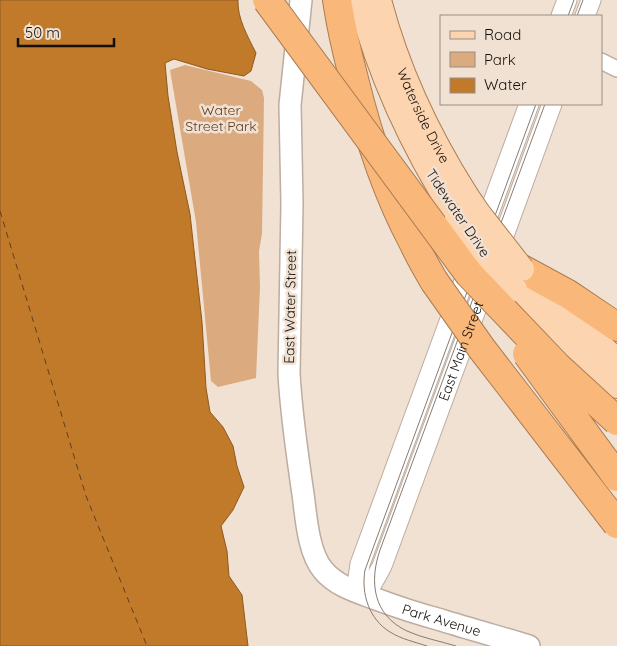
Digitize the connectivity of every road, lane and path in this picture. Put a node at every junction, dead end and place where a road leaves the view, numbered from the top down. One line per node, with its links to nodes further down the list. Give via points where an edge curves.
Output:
1 (267, 0): 14 (highway, bridge)
2 (301, 0): 22 (main road, East Water Street, via 290,105 289,372 292,422 314,553 321,568 331,578)
3 (337, 0): 21 (highway, bridge, via 373,147 414,244 465,327)
4 (360, 0): 15 (main road, Tidewater Drive, bridge, via 374,52 421,155 457,217 484,252)
5 (379, 0): 15 (main road, Waterside Drive, bridge, via 412,94 442,156)
6 (567, 0): 8 (street)
7 (591, 0): 9 (street)
8 (561, 15)
9 (585, 15)
10 (602, 62): 11 (street)
11 (617, 69)
12 (529, 105): 22 (street, East Main Street, via 360,564)
13 (552, 105): 22 (street, East Main Street, via 382,566)
14 (469, 274): 19 (highway, bridge, via 557,366); 20 (highway, bridge)
15 (519, 279): 16 (highway, via 568,294); 17 (main road, Tidewater Drive, via 572,319); 18 (main road, Tidewater Drive, via 533,308)
16 (617, 327)
17 (617, 361)
18 (617, 386)
19 (617, 421)
20 (617, 477)
21 (617, 524)
22 (361, 594): 23 (main road, Park Avenue)
23 (529, 646)

